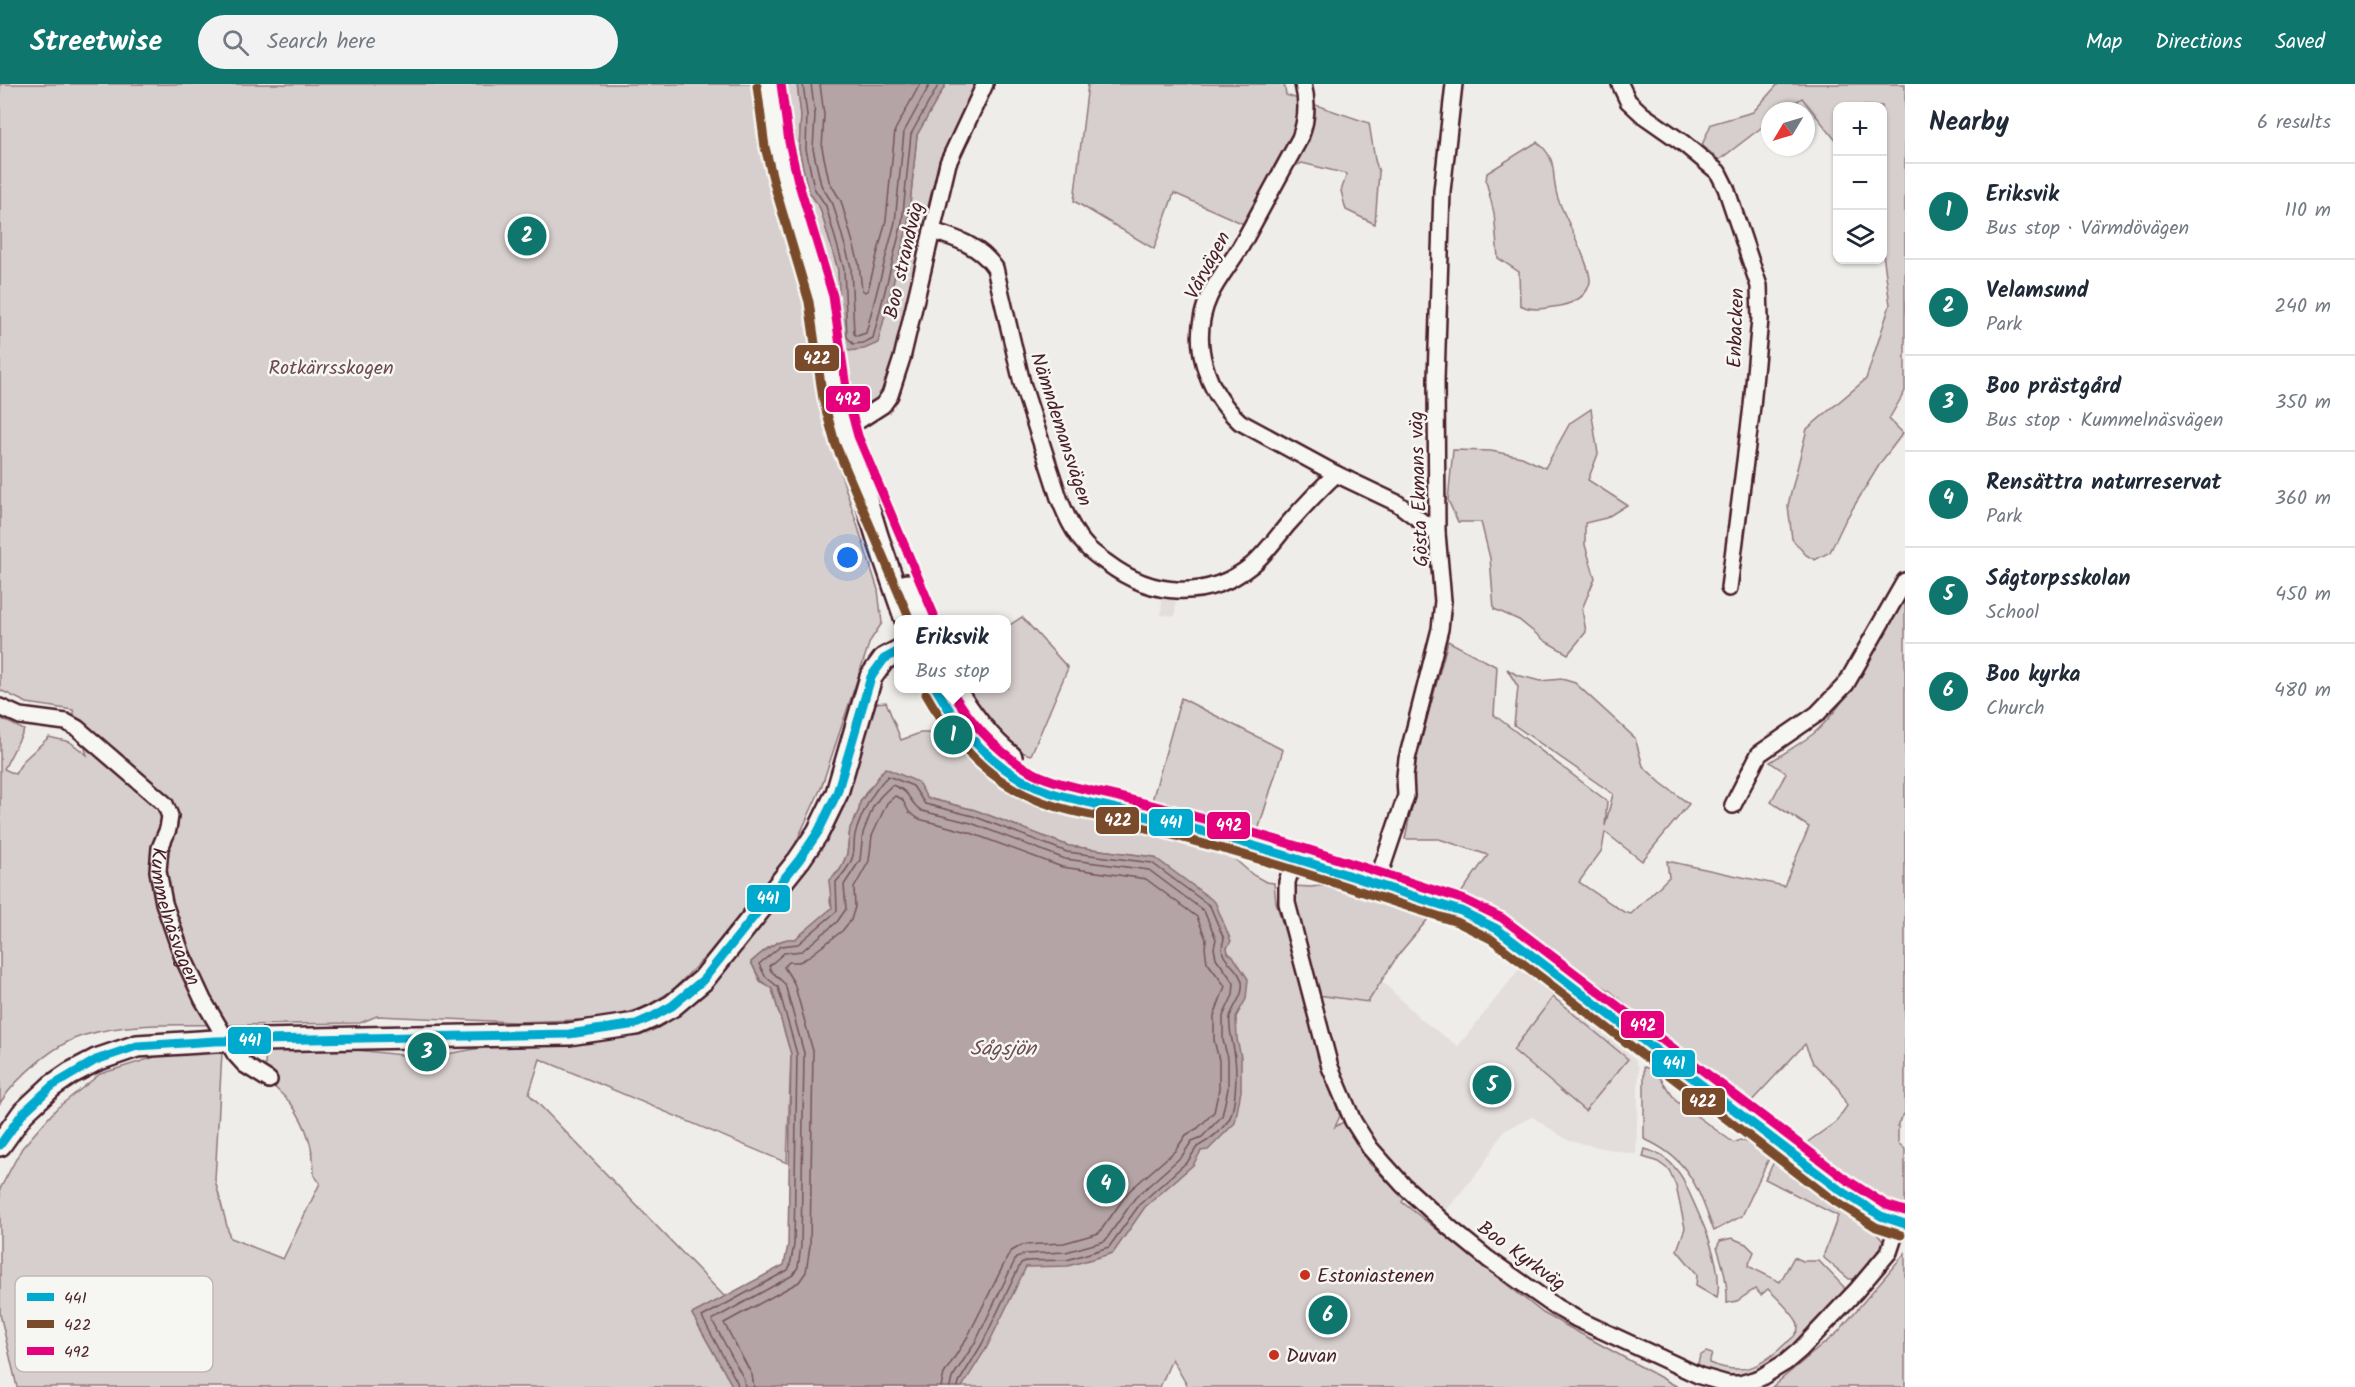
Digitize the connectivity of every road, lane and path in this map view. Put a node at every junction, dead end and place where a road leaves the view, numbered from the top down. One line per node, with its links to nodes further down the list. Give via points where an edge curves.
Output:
1 (769, 84): 7 (main road, via 777,144 814,269 835,397)
2 (985, 84): 6 (street, Boo strandväg, via 948,163)
3 (1303, 84): 8 (street, Vårvägen, via 1307,110 1300,138 1209,297 1201,344 1209,377 1228,410 1240,422)
4 (1454, 84): 9 (street, Gösta Ekmans väg, via 1442,191 1436,379)
5 (1620, 84): 11 (street, Enbacken, via 1628,101 1643,115 1718,172 1759,286 1752,406)
6 (932, 231): 7 (street, Boo strandväg, via 890,395); 8 (street, Nämndemansvägen, via 975,248 995,268 1022,383 1059,498 1084,544 1126,575 1175,591 1212,586 1230,579 1252,564)
7 (846, 435): 12 (main road); 13 (main road)
8 (1336, 474): 9 (street, Vårvägen, via 1397,503)
9 (1437, 533): 21 (street, Gösta Ekmans väg, via 1443,601 1440,629 1407,759 1406,796)
10 (1905, 581): 19 (street, via 1846,684 1817,714 1759,754)
11 (1729, 588)
12 (904, 615)
13 (921, 615)
14 (894, 654): 22 (main road, via 884,659 871,677 837,793 818,832 703,980 672,1006 636,1024 569,1034)
15 (939, 693): 18 (main road, via 964,732 990,757 1033,785 1076,802)
16 (956, 693): 18 (main road, via 998,747 1049,783)
17 (0, 706): 22 (street, Kummelnäsvägen, via 20,716 66,722 77,728 165,804 170,816 158,860 164,903 192,978)
18 (1093, 803): 20 (main road)
19 (1733, 805)
20 (1294, 859): 21 (main road); 25 (street, Boo Kyrkväg, via 1287,882 1287,903 1330,1067 1353,1121 1374,1153 1403,1185 1488,1259 1556,1307 1700,1376 1740,1384 1774,1370 1811,1339 1889,1252)
21 (1376, 885): 25 (main road, via 1461,911 1497,929 1837,1188 1871,1210)
22 (228, 1040): 23 (street, Kummelnäsvägen, via 245,1065); 24 (main road, via 154,1044 96,1059 38,1098)
23 (269, 1080)
24 (0, 1145)
25 (1902, 1223)

